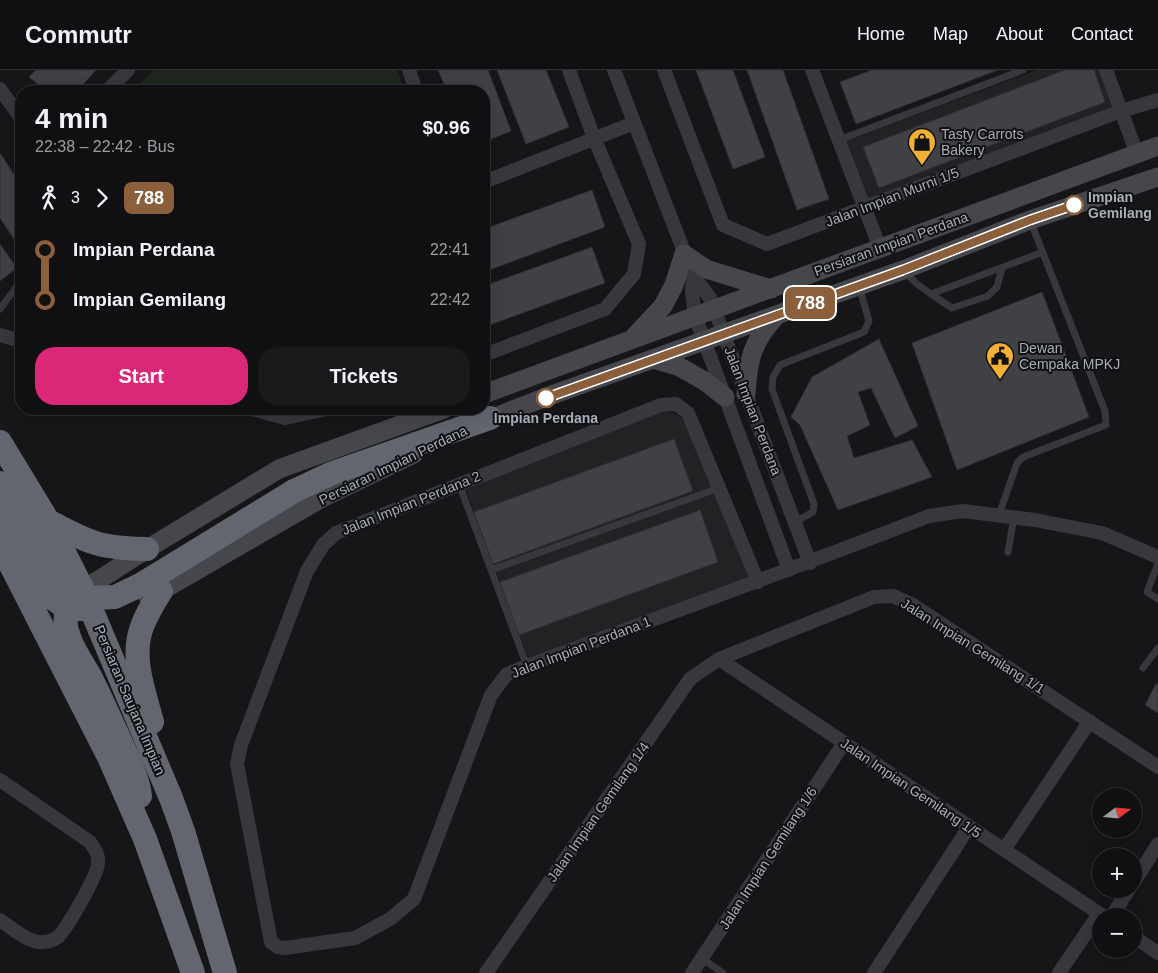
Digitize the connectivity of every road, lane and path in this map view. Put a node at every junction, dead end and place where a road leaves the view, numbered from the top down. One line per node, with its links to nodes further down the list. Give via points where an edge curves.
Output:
1 (128, 70): 9 (street)
2 (409, 70): 10 (street)
3 (569, 70): 16 (street)
4 (614, 70): 15 (street)
5 (664, 70): 22 (street, Jalan Impian Murni 1/5, via 723,225 767,244)
6 (812, 70): 17 (street)
7 (1023, 70): 17 (lane)
8 (1106, 70): 14 (street)
9 (113, 85)
10 (414, 85)
11 (0, 89): 13 (street)
12 (1158, 100): 14 (street, Jalan Impian Murni 1/5)
13 (15, 110)
14 (1121, 111): 19 (street); 22 (street, Jalan Impian Murni 1/5)
15 (634, 124): 16 (street); 26 (street)
16 (594, 138): 21 (street); 43 (street, via 638,244 634,274 604,309)
17 (839, 140): 22 (street)
18 (1158, 146): 19 (street, Persiaran Impian Perdana)
19 (1137, 154): 24 (street, Persiaran Impian Perdana)
20 (1158, 177): 23 (street, Persiaran Impian Perdana)
21 (490, 180)
22 (864, 207): 24 (street)
23 (1030, 220): 25 (lane); 28 (street, Persiaran Impian Perdana)
24 (880, 248): 32 (street, Persiaran Impian Perdana)
25 (1043, 252): 27 (lane); 54 (lane, via 1105,410 1106,425 1017,462)
26 (684, 254): 29 (street); 32 (street, via 706,268); 41 (street, via 674,286 663,306)
27 (1002, 268): 33 (lane); 33 (lane, via 997,287 988,296 952,308)
28 (903, 270): 30 (street, Persiaran Impian Perdana); 33 (lane)
29 (692, 275): 35 (street, Jalan Impian Perdana, via 710,298); 37 (street, Jalan Impian Perdana)
30 (858, 286): 36 (street, Persiaran Impian Perdana); 58 (lane, via 868,321 864,332 780,365 773,377 772,389 814,504 813,512)
31 (15, 289): 34 (lane)
32 (770, 289): 35 (street, Persiaran Impian Perdana)
33 (931, 294)
34 (0, 309)
35 (714, 309): 37 (street, Persiaran Impian Perdana); 38 (street, Jalan Impian Perdana)
36 (777, 315): 38 (street, Persiaran Impian Perdana); 46 (street, via 762,331 754,348 748,365)
37 (695, 316): 41 (street, Persiaran Impian Perdana); 42 (street, Jalan Impian Perdana)
38 (723, 334): 42 (street, Persiaran Impian Perdana); 46 (street, Jalan Impian Perdana)
39 (0, 335): 40 (street)
40 (15, 339)
41 (632, 340): 45 (street, Persiaran Impian Perdana)
42 (704, 341): 44 (street, Persiaran Impian Perdana); 47 (street, Jalan Impian Perdana)
43 (490, 351)
44 (654, 359): 47 (street, via 680,367); 49 (street, Persiaran Impian Perdana)
45 (490, 392)
46 (746, 394): 58 (street, Jalan Impian Perdana)
47 (725, 398): 66 (street, Jalan Impian Perdana)
48 (428, 415): 60 (street, Persiaran Impian Perdana, via 279,469)
49 (490, 418): 51 (highway, bridge, via 330,474 294,491 116,597 92,598 70,590 53,574); 68 (street, Persiaran Impian Perdana, via 322,498)
50 (0, 442): 57 (highway, Persiaran Saujana Impian)
51 (0, 483)
52 (459, 484): 53 (street, Jalan Impian Perdana 2, via 661,405 676,404 688,413); 65 (lane); 90 (street, Jalan Impian Perdana 2, via 336,533 322,545 307,571 241,745 237,764 272,942 286,948)
53 (719, 488): 65 (lane); 67 (street, Jalan Impian Perdana 2)
54 (999, 516): 55 (street, Jalan Impian Perdana 1); 63 (street, Jalan Impian Perdana 1, via 963,511 929,516)
55 (1014, 517): 61 (lane); 62 (street, Jalan Impian Perdana 1, via 1102,533)
56 (0, 518): 70 (highway, via 51,597)
57 (48, 522): 60 (highway, via 101,545); 70 (highway, Persiaran Saujana Impian)
58 (795, 522): 63 (street, Jalan Impian Perdana)
59 (0, 544): 81 (highway, via 109,757)
60 (147, 549): 70 (street, Persiaran Impian Perdana)
61 (1008, 552)
62 (1158, 557)
63 (810, 563): 66 (street, Jalan Impian Perdana 1)
64 (1158, 563): 69 (lane, via 1147,592)
65 (491, 570): 73 (lane)
66 (789, 570): 67 (street, Jalan Impian Perdana 1)
67 (758, 582): 73 (street, Jalan Impian Perdana 1)
68 (161, 591): 70 (street, Persiaran Impian Perdana, via 120,602); 79 (highway, via 140,634 138,655)
69 (1158, 599)
70 (80, 601): 79 (highway, Persiaran Saujana Impian); 81 (highway, via 66,626 132,769 140,792)
71 (1158, 648): 74 (lane)
72 (718, 659): 75 (street, Jalan Impian Gemilang 1/1, via 874,597 893,596 913,605); 76 (street, Jalan Impian Gemilang 1/5); 96 (street, Jalan Impian Gemilang 1/4, via 690,679)
73 (527, 666): 90 (street, Jalan Impian Perdana 1, via 507,674 491,695 414,899 390,920)
74 (1143, 668)
75 (1090, 721): 77 (street, Jalan Impian Gemilang 1/1); 83 (street)
76 (844, 743): 80 (street, Jalan Impian Gemilang 1/5); 93 (street, Jalan Impian Gemilang 1/6)
77 (1158, 767)
78 (0, 780): 88 (street, via 90,842 98,854 98,869 58,937 36,942)
79 (171, 798): 95 (highway, Persiaran Saujana Impian)
80 (970, 827): 83 (street, Jalan Impian Gemilang 1/5); 99 (street)
81 (146, 839): 94 (highway)
82 (1158, 844): 84 (street)
83 (1004, 850): 86 (street, Jalan Impian Gemilang 1/5)
84 (1142, 869)
85 (1120, 898): 87 (street)
86 (1093, 908)
87 (1111, 908)
88 (0, 920)
89 (1092, 930): 100 (street)
90 (355, 938)
91 (1142, 942): 92 (street)
92 (1158, 953)
93 (701, 958): 97 (street, Jalan Impian Gemilang 1/6); 98 (lane)
94 (193, 973)
95 (225, 973)
96 (486, 973)
97 (692, 973)
98 (723, 973)
99 (874, 973)
100 (1059, 973)

